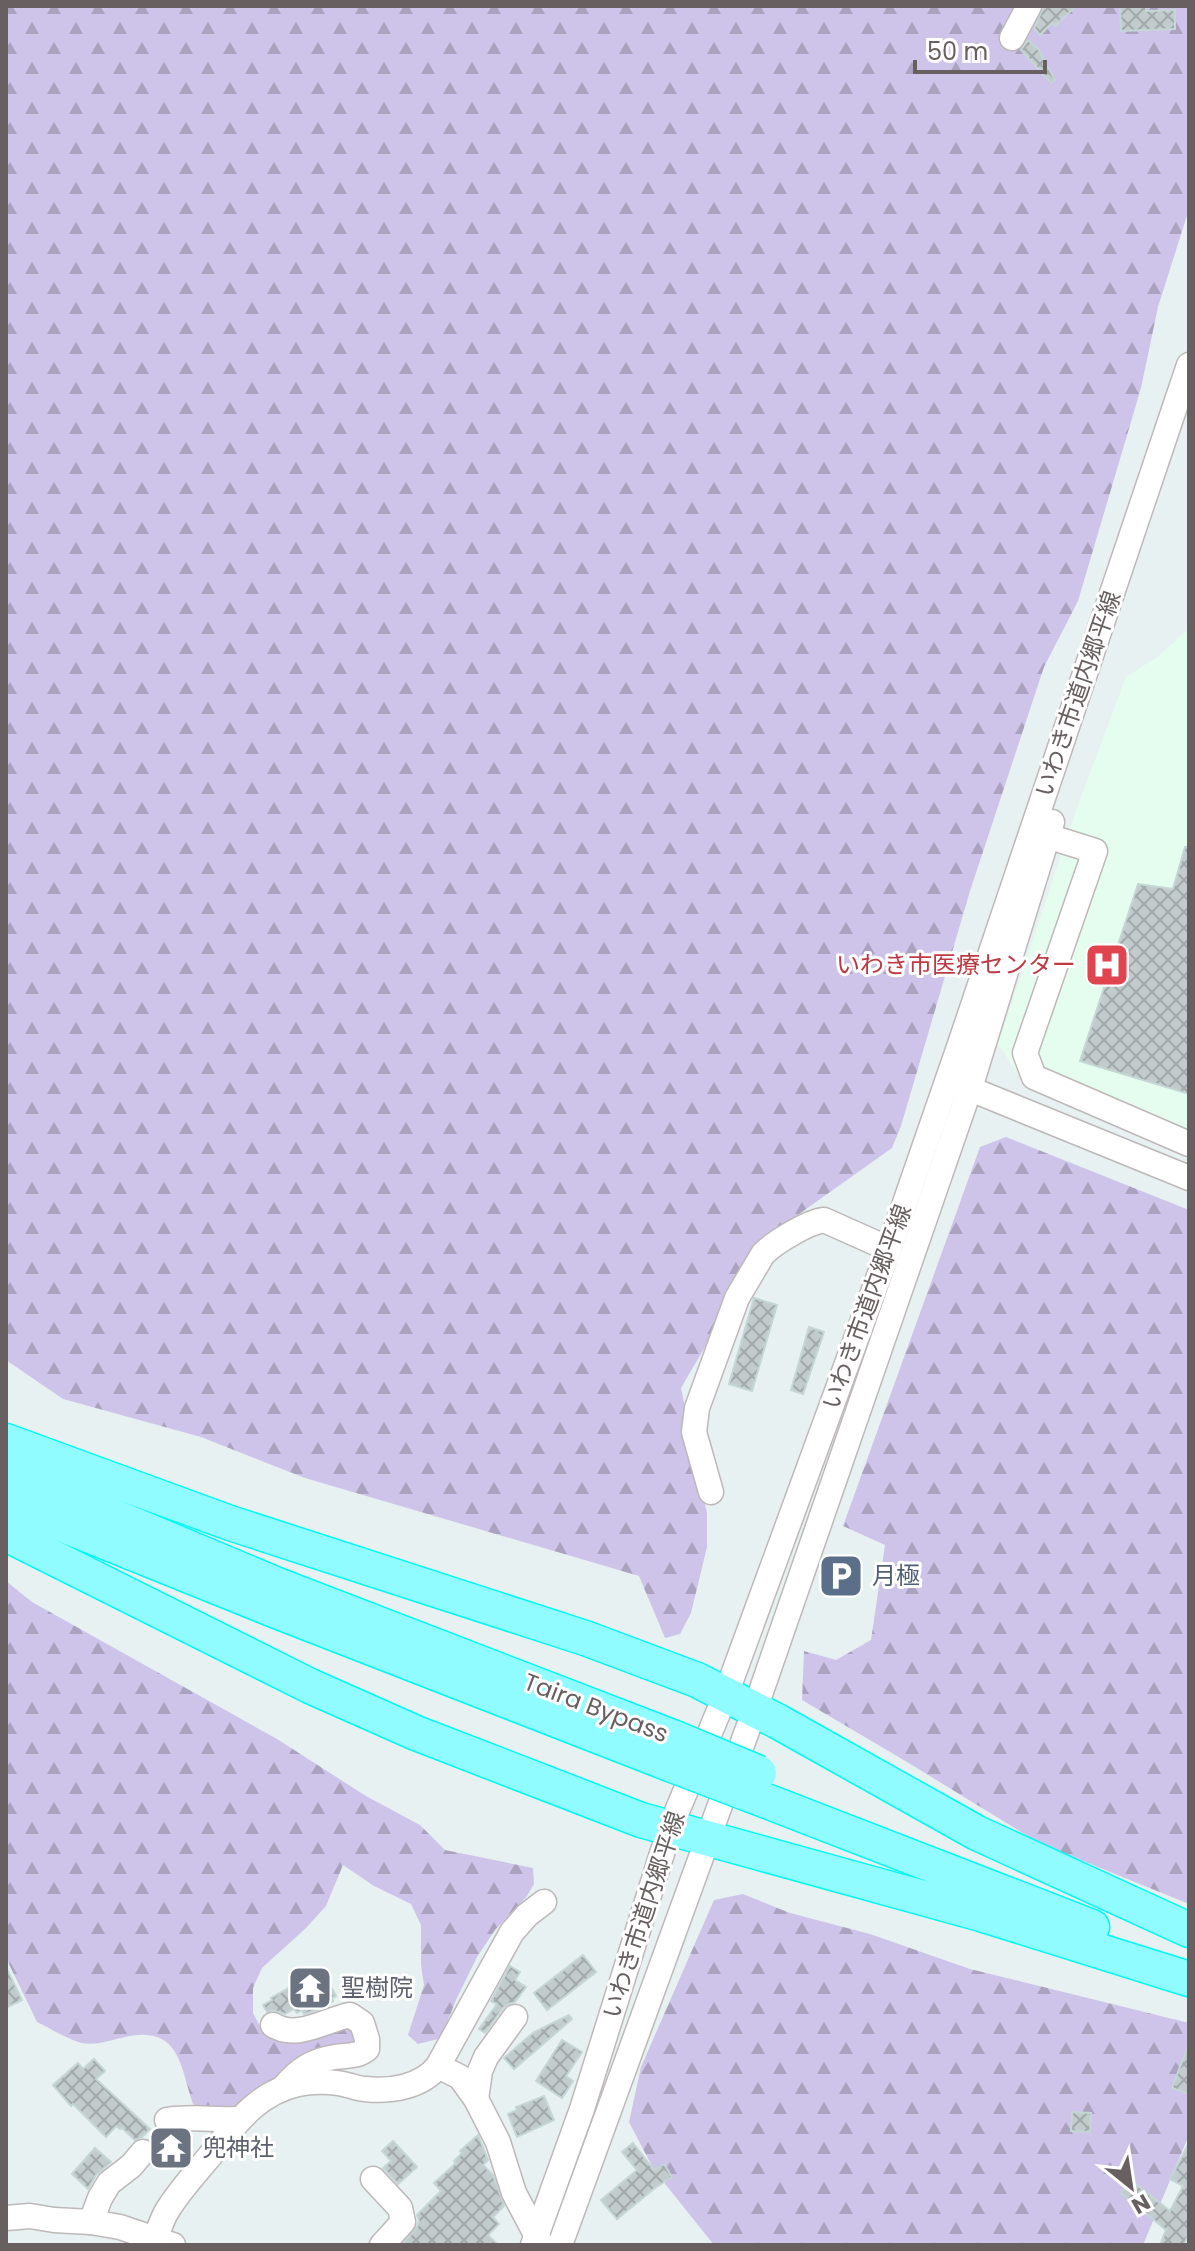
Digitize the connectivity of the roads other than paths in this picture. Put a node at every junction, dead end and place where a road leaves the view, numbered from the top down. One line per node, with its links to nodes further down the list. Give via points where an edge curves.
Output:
1 (1029, 6): 2 (street)
2 (1012, 38)
3 (1189, 365): 6 (street, いわき市道内郷平線)
4 (1189, 416): 5 (street, いわき市道内郷平線)
5 (1047, 836): 7 (street, いわき市道内郷平線); 8 (street, via 1095,851 1025,1053 1034,1077)
6 (947, 1079): 7 (street); 10 (street, いわき市道内郷平線)
7 (970, 1088): 9 (street); 16 (street, いわき市道内郷平線)
8 (1189, 1144)
9 (1189, 1178)
10 (889, 1249): 13 (street, via 824,1220 763,1254 737,1298 697,1408 694,1432); 16 (street, いわき市道内郷平線)
11 (6, 1441): 16 (highway, via 230,1523 585,1638)
12 (6, 1471): 17 (highway, Taira Bypass)
13 (711, 1492)
14 (6, 1502): 17 (highway, Taira Bypass, via 274,1610)
15 (6, 1534): 19 (highway, via 310,1686 416,1733)
16 (740, 1702): 19 (street, いわき市道内郷平線); 20 (street, いわき市道内郷平線); 22 (highway, via 977,1833)
17 (671, 1751): 18 (highway, Taira Bypass, bridge)
18 (755, 1784): 23 (highway, Taira Bypass); 24 (highway, Taira Bypass)
19 (670, 1828): 20 (highway); 37 (street, いわき市道内郷平線)
20 (708, 1839): 25 (highway, via 981,1914); 40 (street, いわき市道内郷平線)
21 (544, 1902): 28 (street, via 512,1932)
22 (1189, 1930)
23 (1189, 1938)
24 (1189, 1965)
25 (1189, 1979)
26 (515, 2017): 30 (street, via 486,2057)
27 (273, 2025): 29 (street, via 300,2030 350,2015 362,2023 367,2039 361,2054 317,2060)
28 (438, 2066): 29 (street, via 430,2076 393,2089 308,2082); 30 (street, via 460,2077)
29 (284, 2088): 31 (street)
30 (476, 2099): 37 (street)
31 (239, 2119): 32 (street); 38 (street, via 167,2211)
32 (167, 2120)
33 (143, 2152): 36 (street, via 109,2183)
34 (373, 2179): 39 (street, via 400,2208 403,2222)
35 (6, 2218): 36 (street)
36 (91, 2222): 38 (street)
37 (537, 2241)
38 (165, 2243)
39 (382, 2245)
40 (560, 2245)

